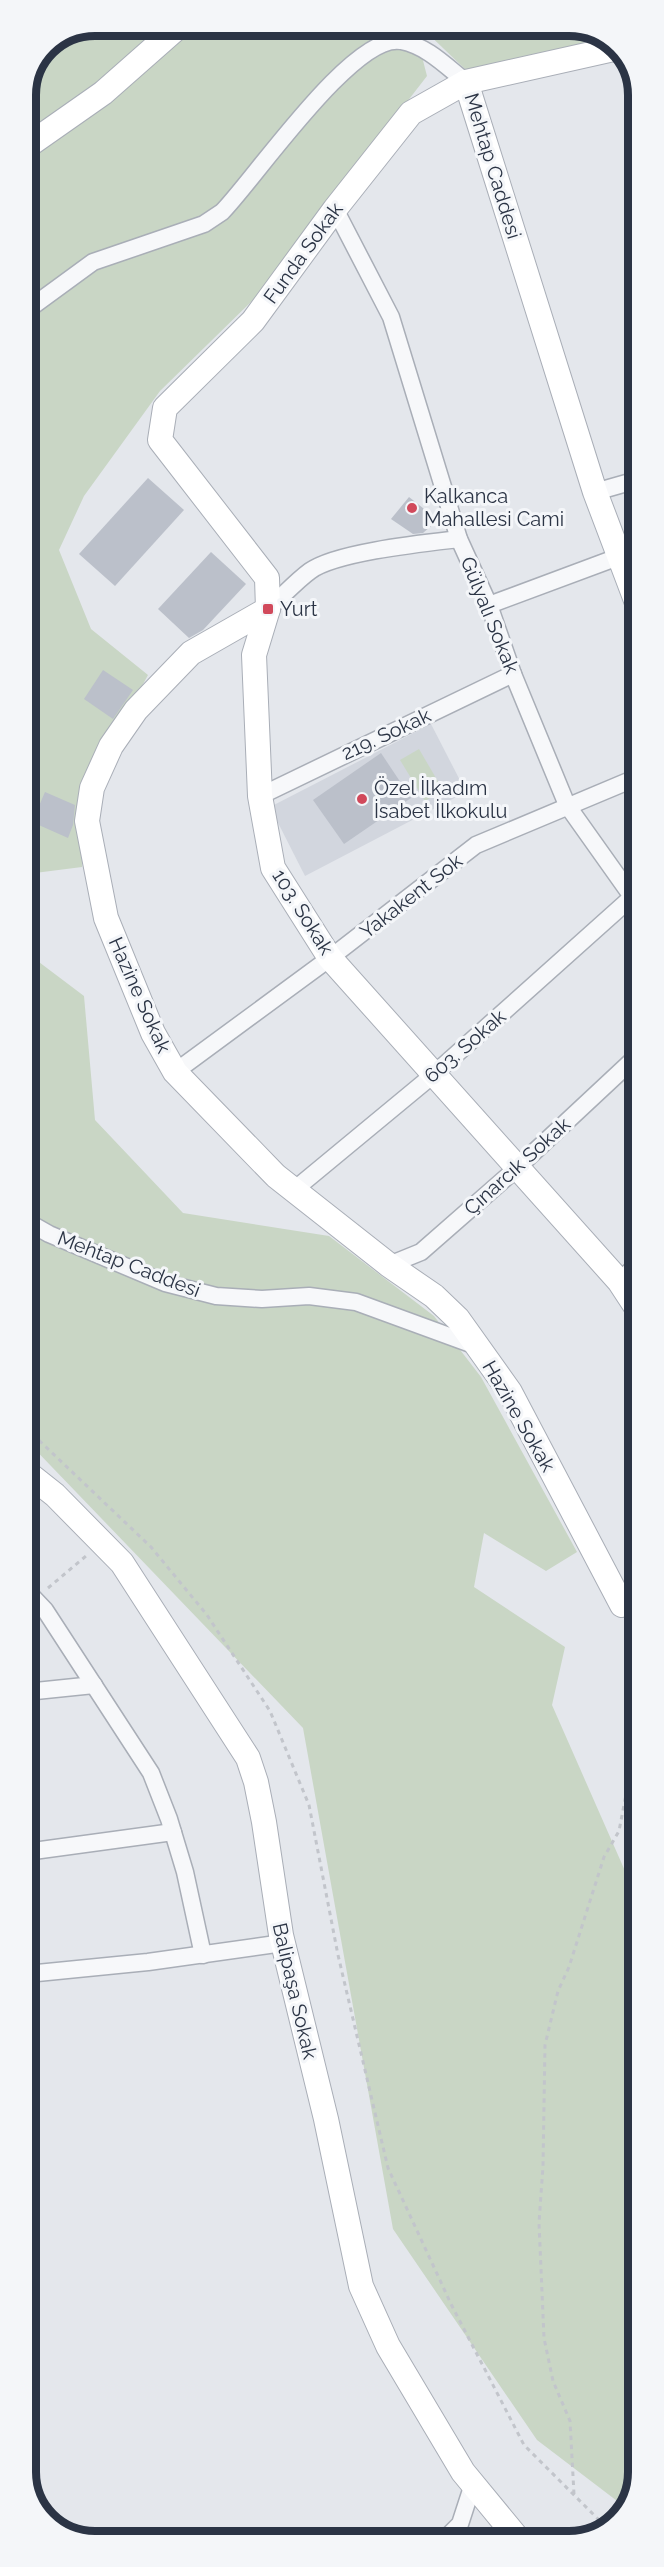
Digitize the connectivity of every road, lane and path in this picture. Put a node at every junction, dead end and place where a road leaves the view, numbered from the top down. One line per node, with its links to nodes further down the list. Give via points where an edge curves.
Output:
1 (168, 36): 4 (street, via 103,93)
2 (607, 50): 3 (street, Funda Sokak)
3 (466, 82): 5 (street, Funda Sokak, via 411,113); 6 (street, Mehtap Caddesi, via 422,47 398,40 373,50 338,76 304,111 222,212 204,224 93,262); 9 (street, Mehtap Caddesi)
4 (36, 140)
5 (335, 209): 7 (street, Funda Sokak, via 253,321 165,408); 10 (street, Gülyalı Sokak, via 391,317)
6 (36, 304)
7 (160, 440): 14 (street, 103. Sokak, via 267,578)
8 (628, 483): 9 (street)
9 (595, 492): 11 (street, Mehtap Caddesi)
10 (459, 539): 13 (street, Gülyalı Sokak); 14 (street, Hazine Sokak, via 403,545 311,570)
11 (618, 557): 12 (street, Mehtap Caddesi); 13 (street)
12 (628, 580)
13 (489, 605): 15 (street, Gülyalı Sokak)
14 (268, 609): 17 (street, 103. Sokak, via 254,655); 23 (street, Hazine Sokak, via 191,653 136,710 111,746 92,788 87,821 106,918 153,1033)
15 (513, 674): 17 (street, 219. Sokak); 18 (street, Gülyalı Sokak)
16 (628, 781): 18 (street, Yakakent Sok)
17 (260, 796): 21 (street, 103. Sokak, via 273,868)
18 (567, 805): 19 (street, Gülyalı Sokak); 21 (street, Yakakent Sok, via 476,845)
19 (628, 891)
20 (628, 907): 24 (street, 603. Sokak)
21 (330, 958): 23 (street, Yakakent Sok); 24 (street, 103. Sokak)
22 (628, 1064): 25 (street, Çınarcık Sokak)
23 (176, 1072): 26 (street, Hazine Sokak)
24 (433, 1075): 25 (street, 103. Sokak); 26 (street, 603. Sokak)
25 (518, 1167): 28 (street, Çınarcık Sokak, via 420,1252); 30 (street, 103. Sokak)
26 (294, 1190): 28 (street, Hazine Sokak)
27 (36, 1227): 32 (street, Mehtap Caddesi, via 175,1285 216,1296 309,1296 356,1302)
28 (389, 1265): 32 (street, Hazine Sokak, via 434,1296)
29 (628, 1273): 30 (street)
30 (619, 1281): 31 (street, 103. Sokak)
31 (628, 1295)
32 (479, 1347): 37 (street, Hazine Sokak, via 510,1392)
33 (36, 1438): 50 (path, via 151,1547 207,1615 270,1711 309,1805 338,1955 388,2168 451,2304 524,2445)
34 (36, 1480): 35 (street, Balipaşa Sokak)
35 (102, 1542): 36 (path); 46 (street, Balipaşa Sokak, via 122,1563 248,1758 264,1822)
36 (36, 1590)
37 (628, 1597)
38 (36, 1601): 41 (street)
39 (628, 1613): 40 (path)
40 (628, 1644)
41 (94, 1685): 42 (street); 44 (street, via 151,1773)
42 (36, 1691)
43 (628, 1784): 50 (path, via 619,1832 604,1857 558,1991 545,2045 539,2223 544,2338 553,2381 570,2421)
44 (173, 1832): 45 (street); 47 (street)
45 (36, 1851)
46 (283, 1943): 47 (street); 49 (street, Balipaşa Sokak, via 362,2286 388,2346)
47 (202, 1955): 48 (street)
48 (36, 1973)
49 (473, 2484): 52 (street, via 460,2524); 53 (street, Balipaşa Sokak)
50 (574, 2495): 51 (path)
51 (601, 2522)
52 (453, 2531)
53 (512, 2531)

